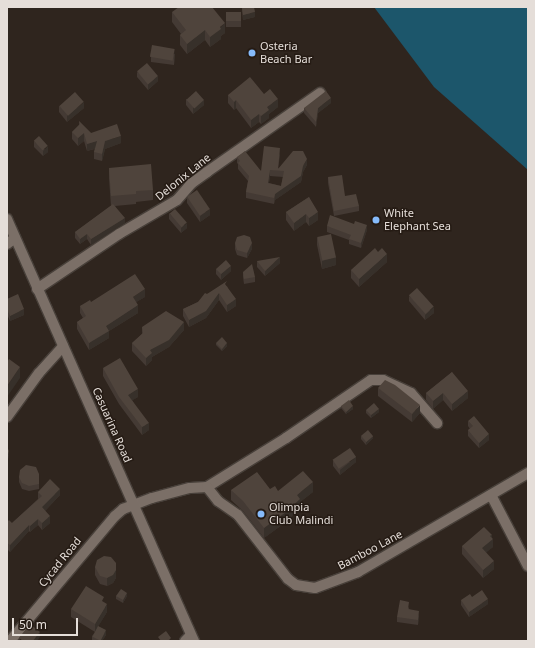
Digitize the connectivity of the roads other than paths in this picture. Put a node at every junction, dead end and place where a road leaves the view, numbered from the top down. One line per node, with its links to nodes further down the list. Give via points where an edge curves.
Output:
1 (320, 94): 4 (street, Delonix Lane, via 192,183 177,200 119,234)
2 (7, 219): 3 (street, Casuarina Road)
3 (11, 241): 4 (street, Casuarina Road)
4 (37, 289): 5 (street, Casuarina Road)
5 (63, 346): 6 (street, via 39,373); 11 (street, Casuarina Road)
6 (7, 418)
7 (437, 423): 9 (street, via 411,393 383,380 371,380 286,438)
8 (528, 473): 10 (street, Bamboo Lane)
9 (207, 487): 10 (street, Bamboo Lane, via 218,501 238,515 288,579 296,585 315,588 358,572); 11 (street, via 176,491)
10 (491, 495): 12 (street)
11 (134, 505): 13 (street, Casuarina Road); 14 (street, Cycad Road, via 123,509 102,529)
12 (528, 566)
13 (190, 639)
14 (10, 641)

